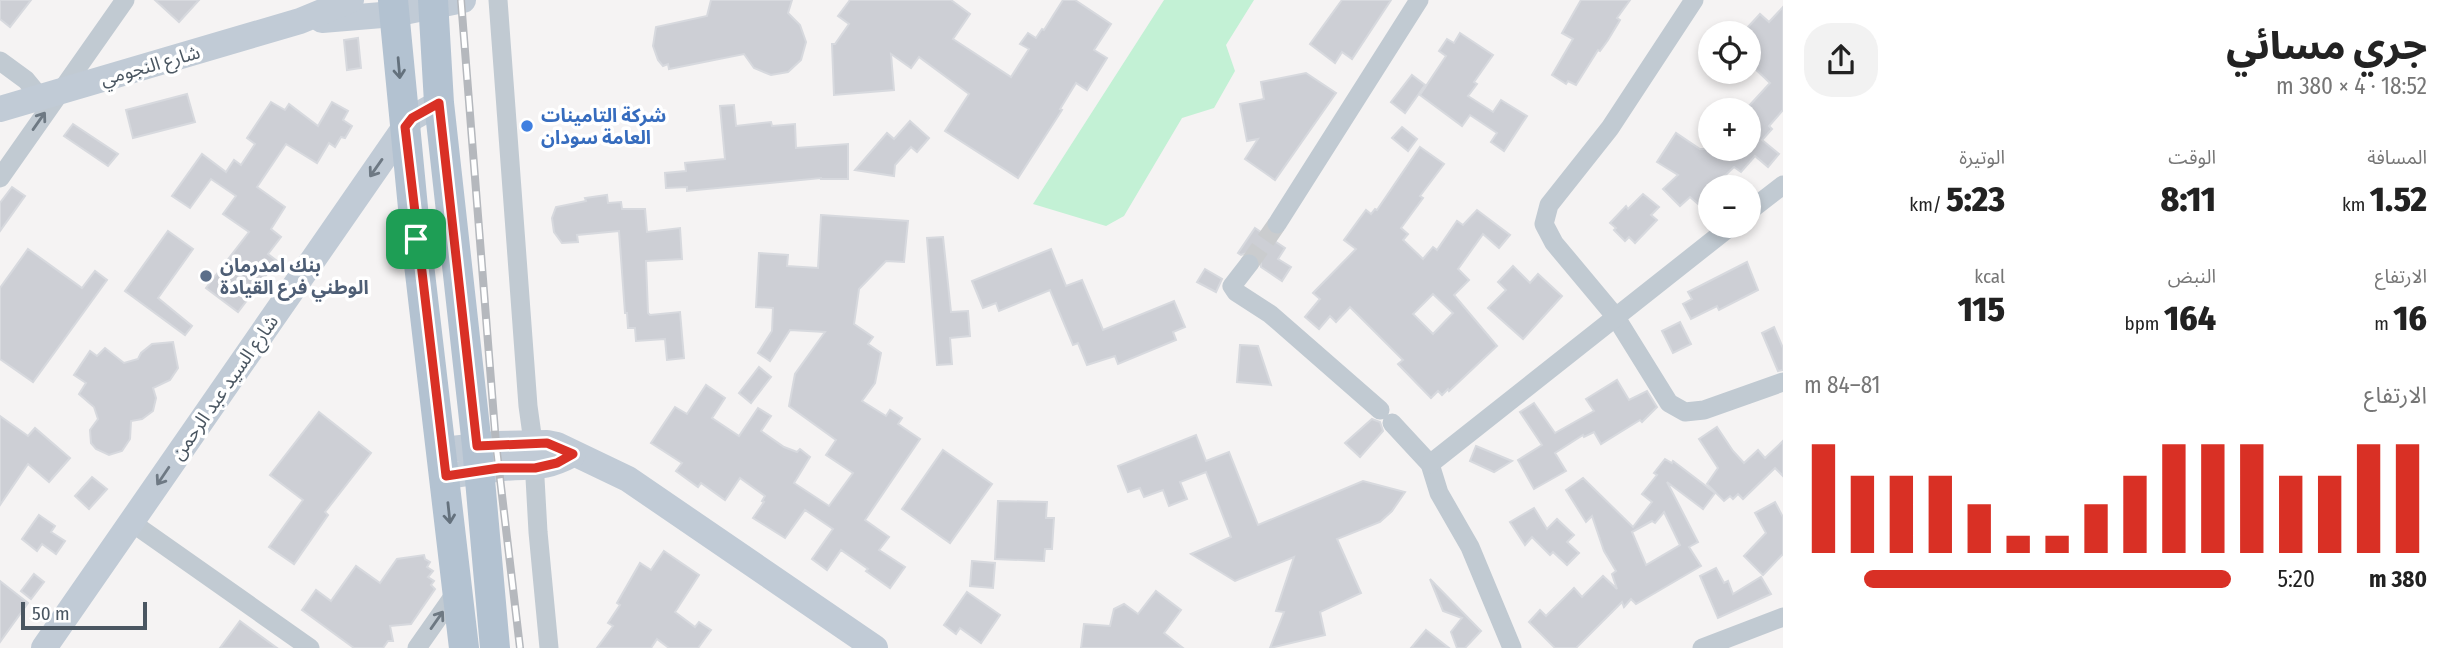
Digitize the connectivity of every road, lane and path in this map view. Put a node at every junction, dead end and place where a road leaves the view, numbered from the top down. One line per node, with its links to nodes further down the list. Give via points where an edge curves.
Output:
1 (125, 0): 11 (street)
2 (351, 0): 9 (street, شارع النجومي)
3 (463, 0): 7 (street, شارع النجومي)
4 (498, 0): 23 (street)
5 (1419, 0): 18 (street)
6 (1694, 0): 21 (street, via 1610,128 1549,205 1544,224 1554,243)
7 (433, 3): 8 (street, شارع النجومي); 12 (main road)
8 (394, 7): 9 (street, شارع النجومي); 14 (main road, one-way to 14)
9 (300, 21): 11 (street, شارع النجومي)
10 (0, 61): 11 (street)
11 (50, 94): 13 (street, شارع النجومي); 15 (street, one-way to 11)
12 (439, 103): 14 (street, شارع السيد عبد الرحمن); 24 (main road)
13 (0, 109)
14 (405, 127): 25 (main road); 27 (street, شارع السيد عبد الرحمن, one-way to 27)
15 (0, 177)
16 (1783, 185): 17 (street)
17 (1761, 202)
18 (1277, 224)
19 (1716, 238): 21 (street)
20 (1249, 264): 26 (street, via 1232,286 1236,292 1270,314 1386,417)
21 (1615, 316): 22 (street, via 1669,403 1685,412 1704,410); 26 (street)
22 (1783, 382)
23 (534, 455): 24 (street, via 499,468); 36 (street); 37 (street, via 557,463 573,454 628,479)
24 (478, 459): 25 (street); 35 (main road)
25 (444, 463): 28 (main road, one-way to 28)
26 (1430, 464): 38 (street, via 1439,493 1470,547)
27 (131, 522): 31 (street, شارع السيد عبد الرحمن); 32 (street)
28 (457, 591): 33 (street, one-way to 28); 34 (main road)
29 (1783, 617): 30 (street)
30 (1746, 640): 39 (street)
31 (44, 648)
32 (310, 648)
33 (417, 648)
34 (464, 648)
35 (495, 648)
36 (549, 648)
37 (875, 648)
38 (1512, 648)
39 (1702, 648)

